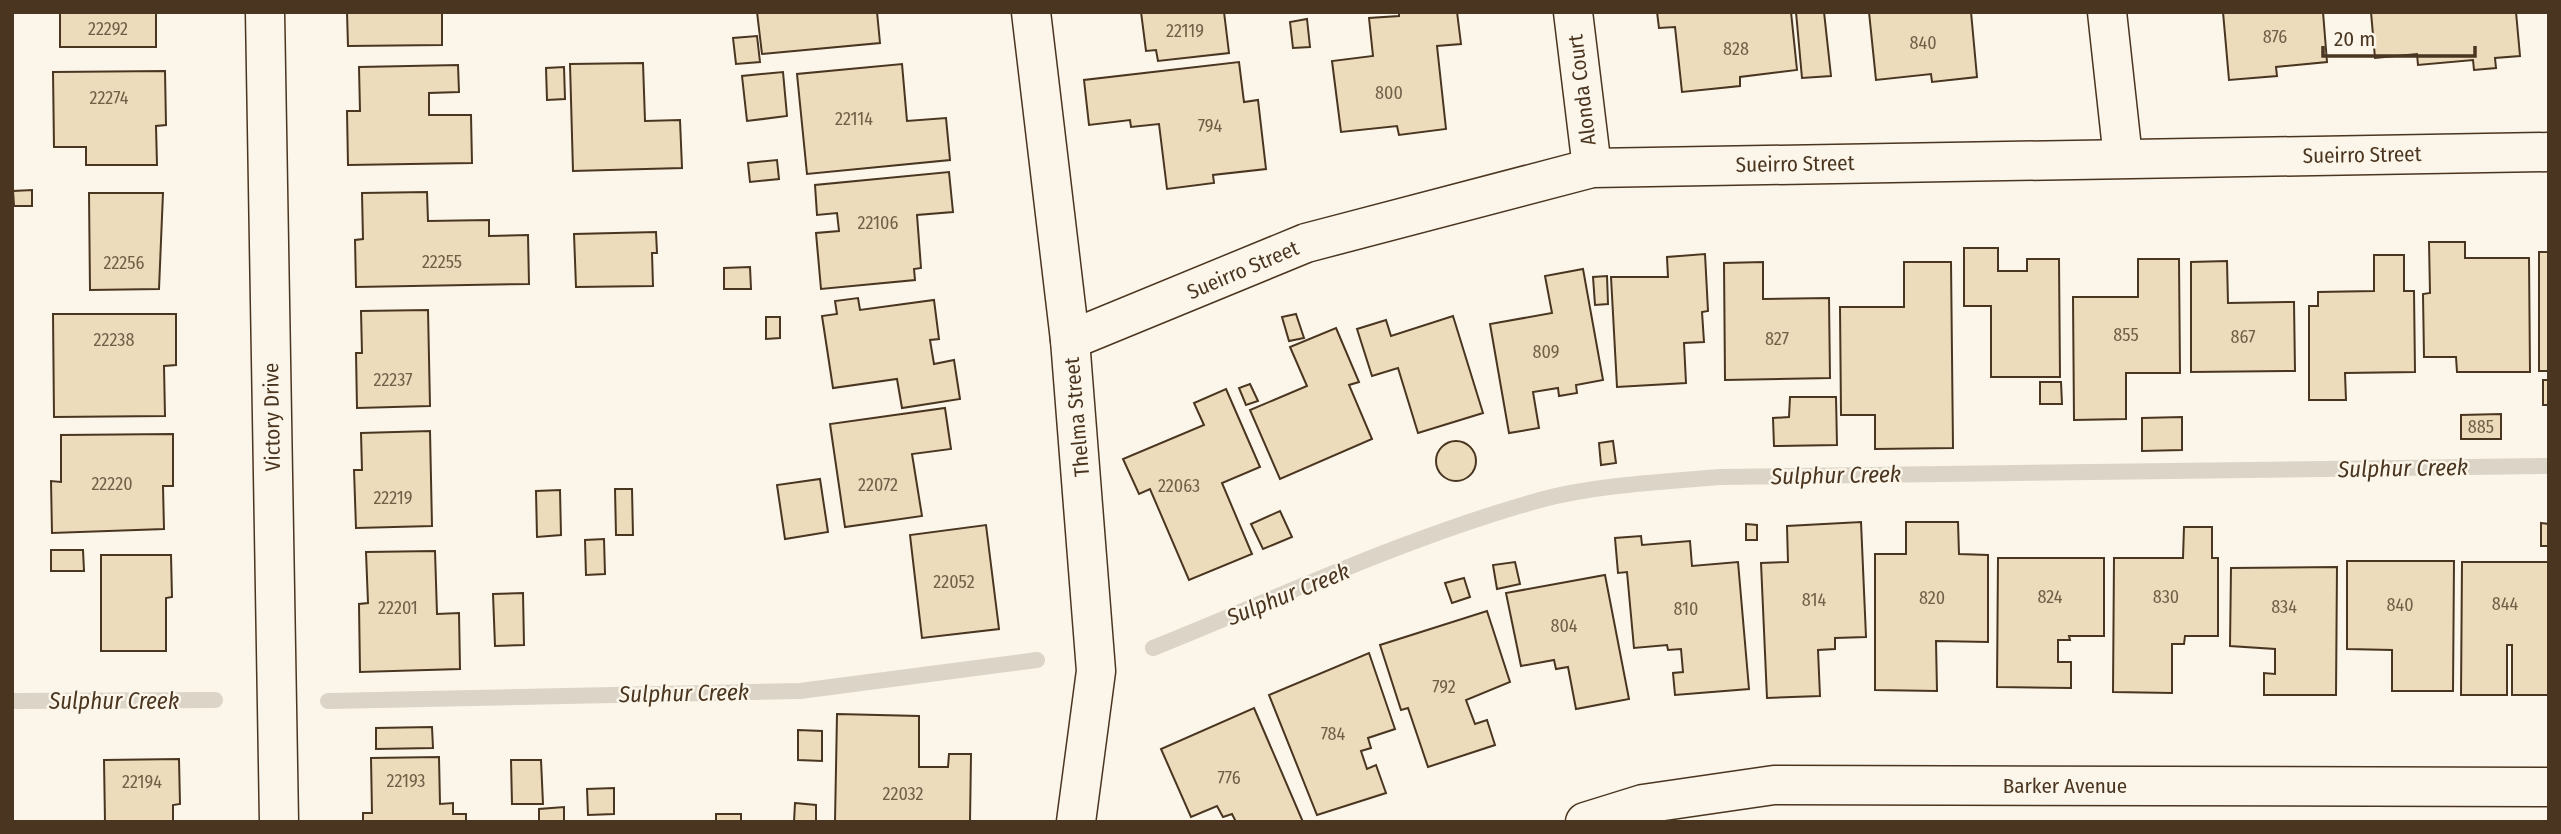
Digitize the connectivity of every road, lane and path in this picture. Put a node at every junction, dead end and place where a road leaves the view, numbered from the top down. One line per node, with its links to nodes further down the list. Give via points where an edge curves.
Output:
1 (265, 12): 10 (street, Victory Drive)
2 (1031, 12): 8 (street, Thelma Street)
3 (1573, 12): 7 (street, Alonda Court)
4 (2107, 12): 6 (street)
5 (2549, 152): 6 (street, Sueirro Street)
6 (2123, 158): 7 (street, Sueirro Street)
7 (1592, 168): 8 (street, Sueirro Street, via 1307,243)
8 (1070, 340): 11 (street, Thelma Street, via 1096,671)
9 (2549, 787): 12 (street, Barker Avenue, via 1774,785 1643,804)
10 (279, 822)
11 (1076, 822)
12 (1585, 822)

